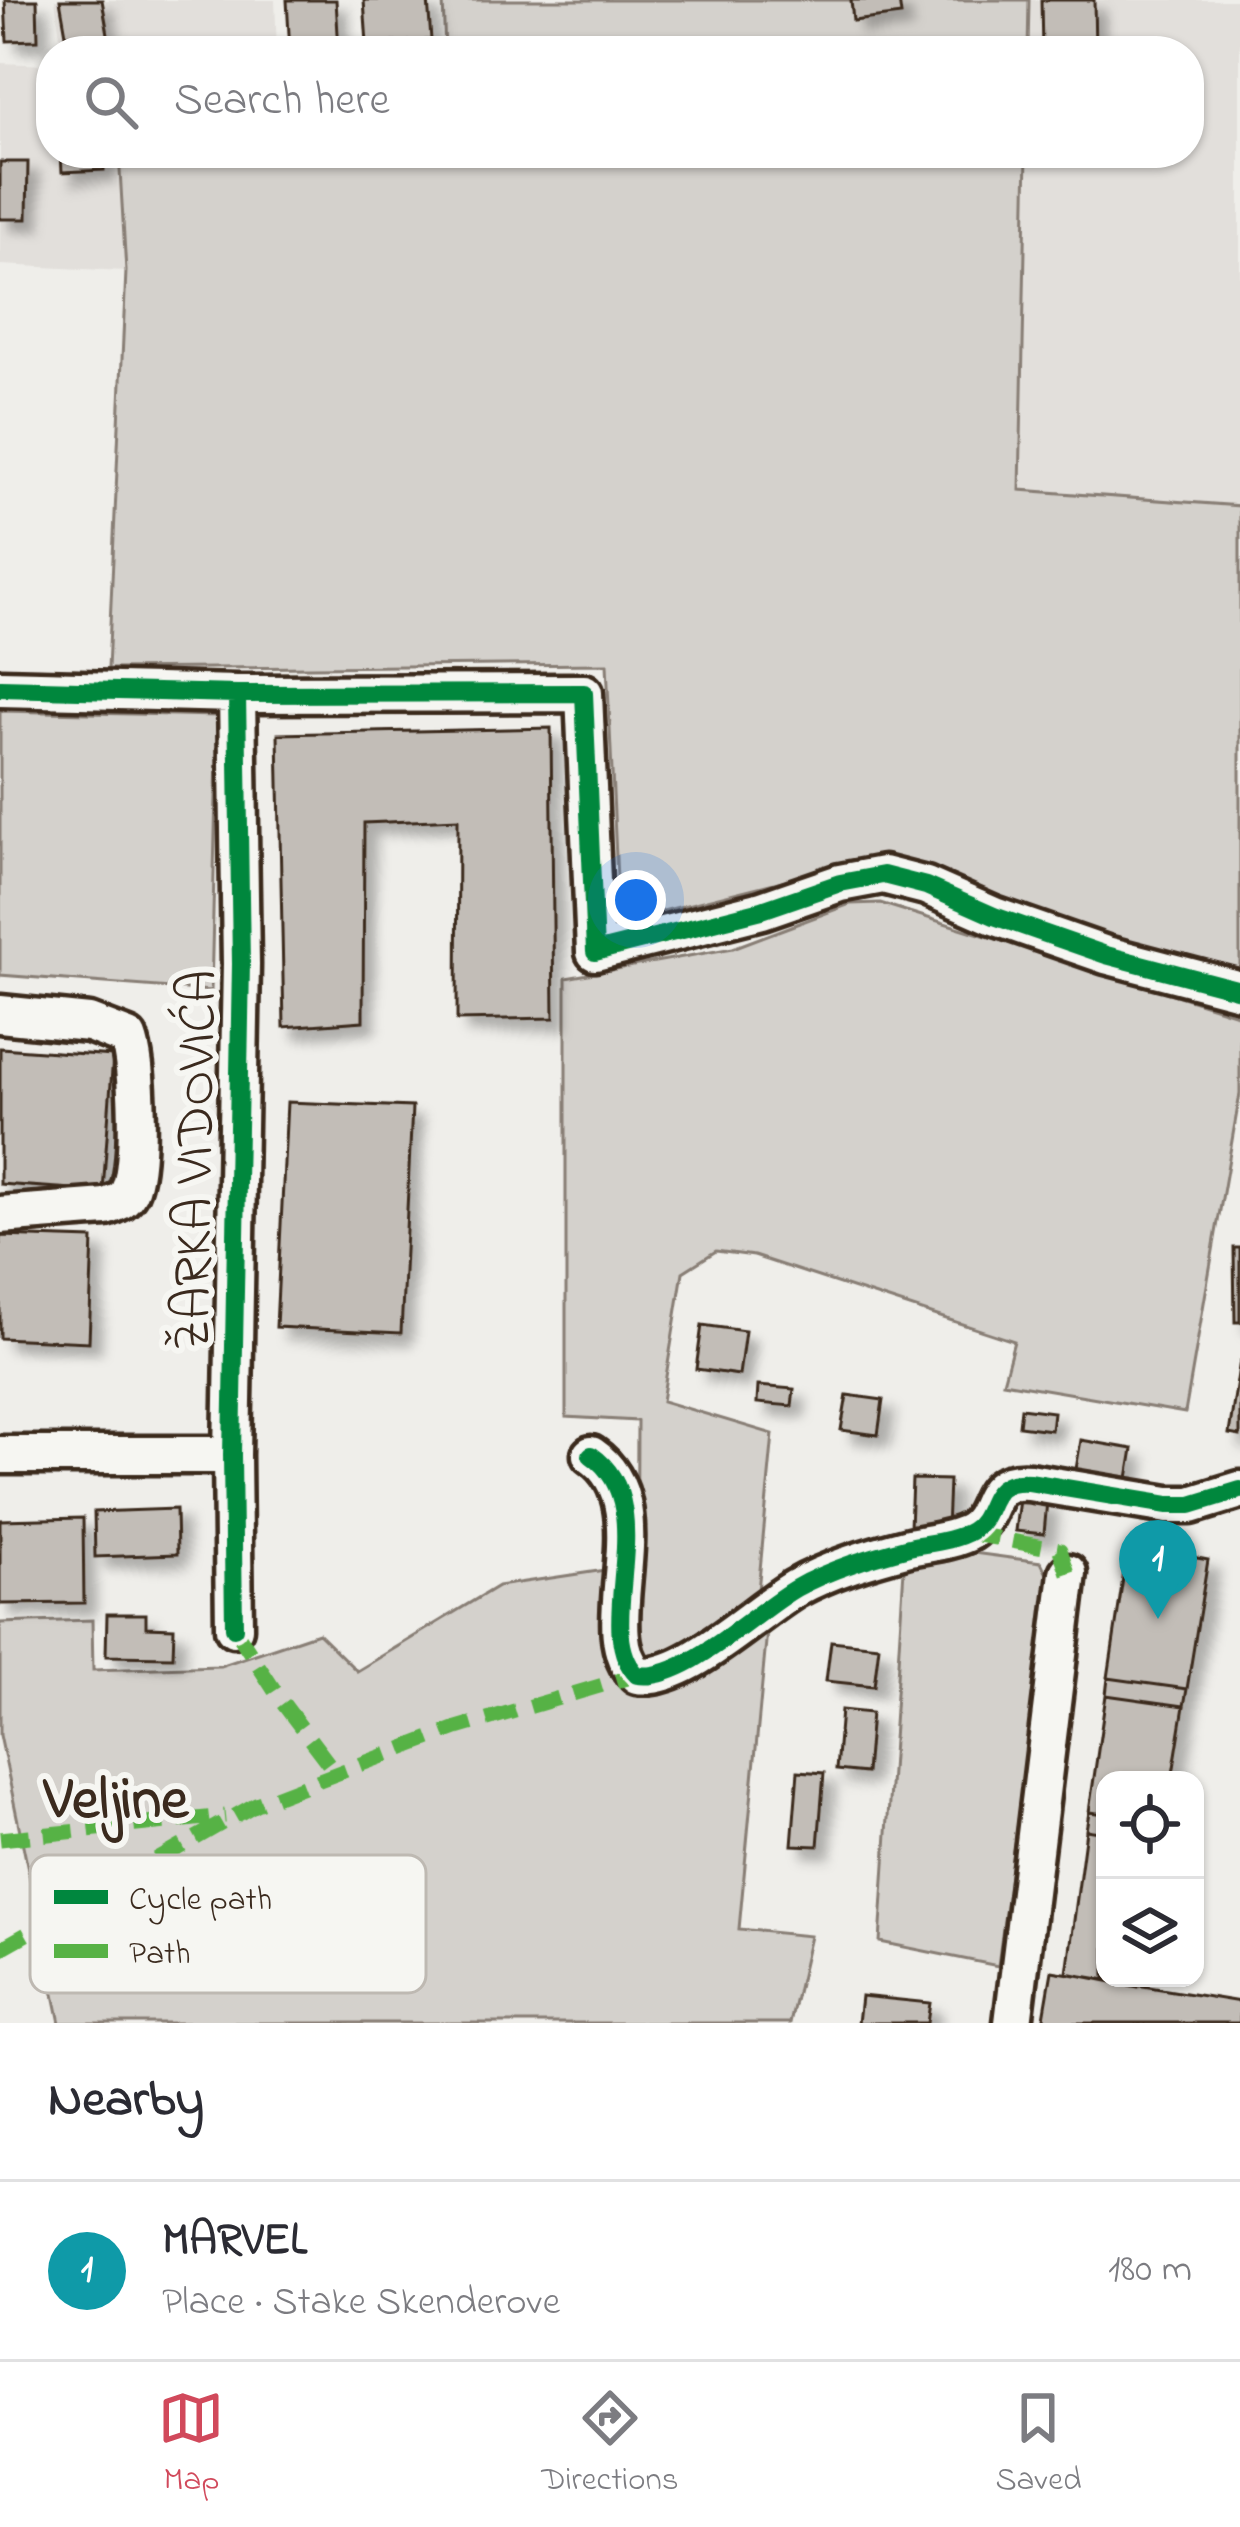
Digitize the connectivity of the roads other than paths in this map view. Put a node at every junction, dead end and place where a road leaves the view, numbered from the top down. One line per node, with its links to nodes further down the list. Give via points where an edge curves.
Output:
1 (0, 688): 2 (street)
2 (237, 694): 3 (street, via 584,693 595,952 883,875 1106,955); 7 (street, ŽARKA VIDOVIĆA)
3 (1240, 990)
4 (0, 1014): 5 (street, via 110,1029 128,1038 136,1058 134,1168 122,1201)
5 (0, 1215)
6 (0, 1455): 7 (street)
7 (232, 1455): 11 (street, ŽARKA VIDOVIĆA)
8 (591, 1455): 9 (street, via 624,1502 626,1659 651,1678 816,1578 968,1533 1007,1484 1168,1505)
9 (1240, 1490)
10 (1068, 1573): 12 (street)
11 (234, 1628)
12 (1013, 2023)

